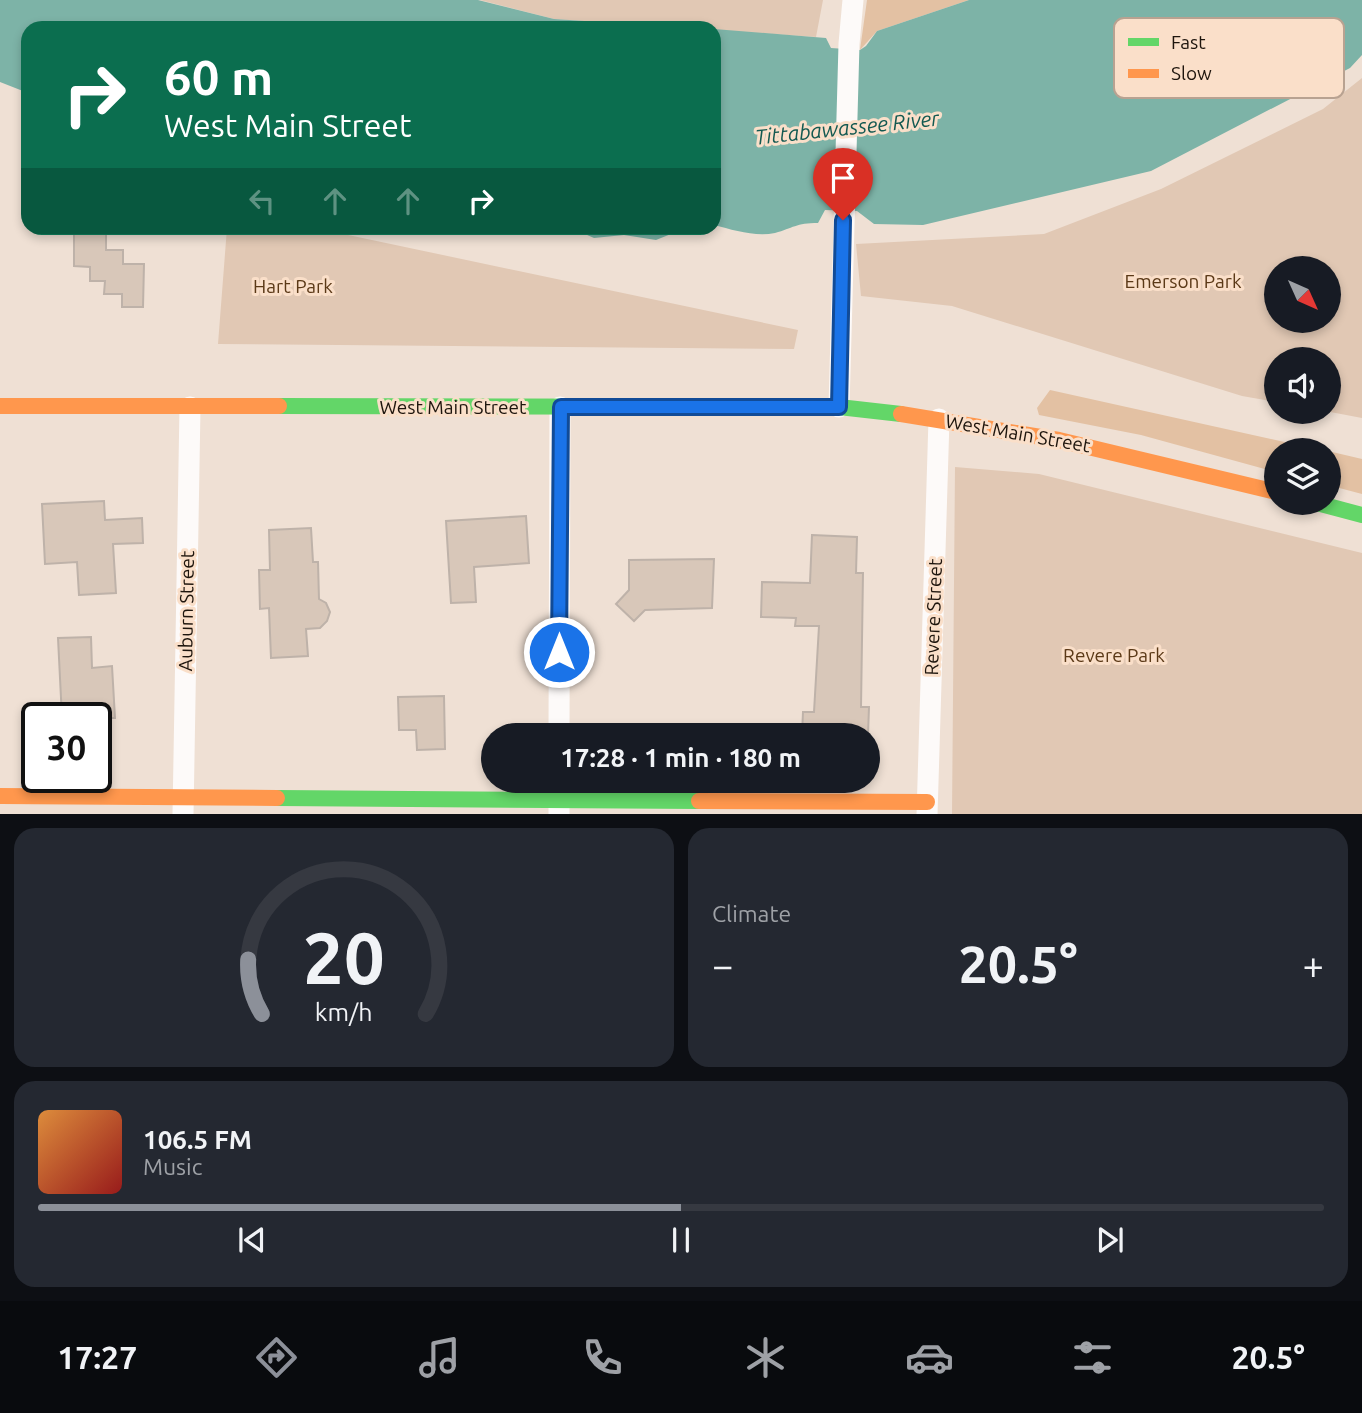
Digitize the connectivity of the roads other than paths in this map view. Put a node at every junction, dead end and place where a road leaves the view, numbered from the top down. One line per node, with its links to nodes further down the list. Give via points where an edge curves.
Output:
1 (853, 0): 5 (street)
2 (0, 407): 3 (street, West Main Street)
3 (190, 407): 4 (street, West Main Street); 13 (street, Auburn Street)
4 (561, 407): 5 (street, West Main Street); 10 (street)
5 (839, 407): 6 (street, West Main Street)
6 (939, 419): 7 (street, West Main Street, via 1103,448); 14 (street, Revere Street)
7 (1264, 489)
8 (1341, 509): 9 (street)
9 (1362, 515)
10 (559, 723)
11 (0, 796): 13 (street)
12 (559, 798): 13 (street); 14 (street)
13 (183, 806)
14 (927, 808)

